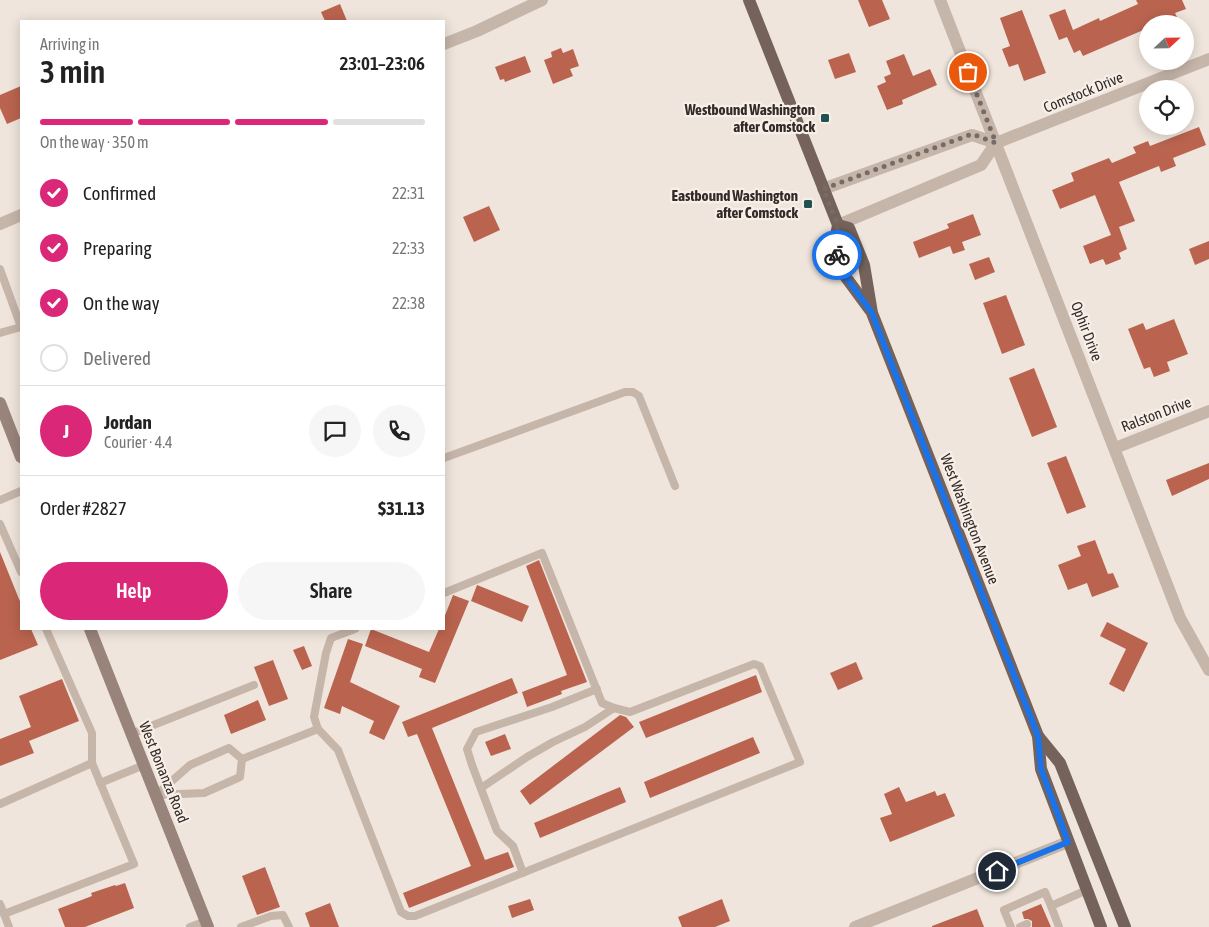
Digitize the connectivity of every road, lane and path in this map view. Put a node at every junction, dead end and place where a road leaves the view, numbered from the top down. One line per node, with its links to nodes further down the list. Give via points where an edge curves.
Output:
1 (542, 0): 4 (street)
2 (749, 0): 7 (main road, West Washington Avenue)
3 (940, 0): 6 (street, Ophir Drive)
4 (445, 44)
5 (1209, 59): 6 (street, Comstock Drive)
6 (996, 143): 7 (street, via 972,134); 10 (street, via 981,164); 18 (street, Ophir Drive)
7 (823, 189): 10 (main road, West Washington Avenue)
8 (20, 215): 9 (street)
9 (0, 224)
10 (838, 225): 12 (main road, West Washington Avenue, via 834,246 845,276); 12 (main road, West Washington Avenue, via 849,228 864,265)
11 (0, 269): 13 (lane)
12 (872, 313): 36 (main road, West Washington Avenue)
13 (20, 324)
14 (20, 327): 15 (lane)
15 (0, 333)
16 (0, 403): 19 (main road)
17 (1209, 411): 18 (street, Ralston Drive)
18 (1115, 448): 30 (street, Ophir Drive, via 1180,618)
19 (20, 454)
20 (445, 458): 21 (lane, via 625,392 633,392 640,396)
21 (675, 486)
22 (20, 491): 23 (lane)
23 (0, 500)
24 (0, 524): 25 (lane)
25 (20, 570)
26 (445, 593): 32 (lane, via 542,553)
27 (46, 630): 38 (lane, via 92,733)
28 (90, 630): 35 (main road, West Bonanza Road)
29 (352, 630): 34 (lane, via 331,638 314,717)
30 (1209, 670)
31 (254, 685): 35 (lane)
32 (597, 689): 33 (lane, via 602,703); 41 (lane, via 476,732 468,749)
33 (614, 708): 41 (lane); 45 (lane, via 630,712 754,664 760,666 800,762)
34 (318, 728): 37 (lane); 45 (lane, via 338,750 401,912 415,916)
35 (132, 734): 39 (main road, West Bonanza Road)
36 (1038, 736): 44 (main road, West Washington Avenue, via 1041,769); 59 (main road, West Washington Avenue, via 1060,763)
37 (242, 759): 42 (lane, via 229,748 216,753 190,765); 42 (lane, via 240,777 204,793)
38 (92, 763): 40 (lane); 43 (lane)
39 (144, 765): 40 (lane); 42 (main road, West Bonanza Road)
40 (100, 783): 49 (lane, via 134,864)
41 (481, 788): 45 (lane, via 497,830 514,846)
42 (156, 795): 50 (main road, West Bonanza Road)
43 (0, 804)
44 (1068, 842): 46 (main road, West Washington Avenue); 55 (street)
45 (523, 873)
46 (1087, 890): 48 (lane); 58 (main road, West Washington Avenue)
47 (0, 904): 49 (lane)
48 (1050, 912): 56 (lane, via 1045,892 1004,910); 57 (lane)
49 (4, 914): 51 (lane)
50 (207, 924): 52 (lane)
51 (9, 927)
52 (190, 927)
53 (241, 927): 54 (lane, via 283,915)
54 (289, 927)
55 (856, 927)
56 (1011, 927)
57 (1059, 927)
58 (1101, 927)
59 (1125, 927)

